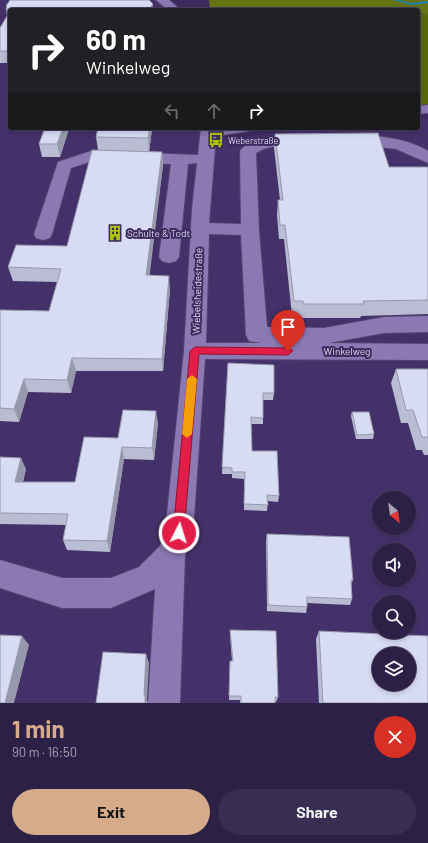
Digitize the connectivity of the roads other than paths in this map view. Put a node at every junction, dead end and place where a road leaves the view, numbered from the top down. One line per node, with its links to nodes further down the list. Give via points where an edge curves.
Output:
1 (162, 0): 2 (street)
2 (172, 8)
3 (208, 130): 6 (street, Wiebelsheidestraße)
4 (428, 158): 8 (street, via 406,146 390,142 279,140 256,145 248,151)
5 (180, 159): 6 (street); 9 (street, via 91,156 64,165); 10 (street)
6 (206, 159): 7 (street, Wiebelsheidestraße)
7 (200, 228): 8 (street); 12 (street, Wiebelsheidestraße)
8 (250, 230): 11 (street, via 257,335 324,336 384,325)
9 (43, 234)
10 (169, 257)
11 (428, 324)
12 (195, 351): 13 (street, Winkelweg); 14 (street, Wiebelsheidestraße, via 179,533)
13 (428, 352)
14 (171, 555): 15 (street, Wiebelsheidestraße, via 149,577 111,594 62,592); 16 (street)
15 (0, 574)
16 (164, 703)

